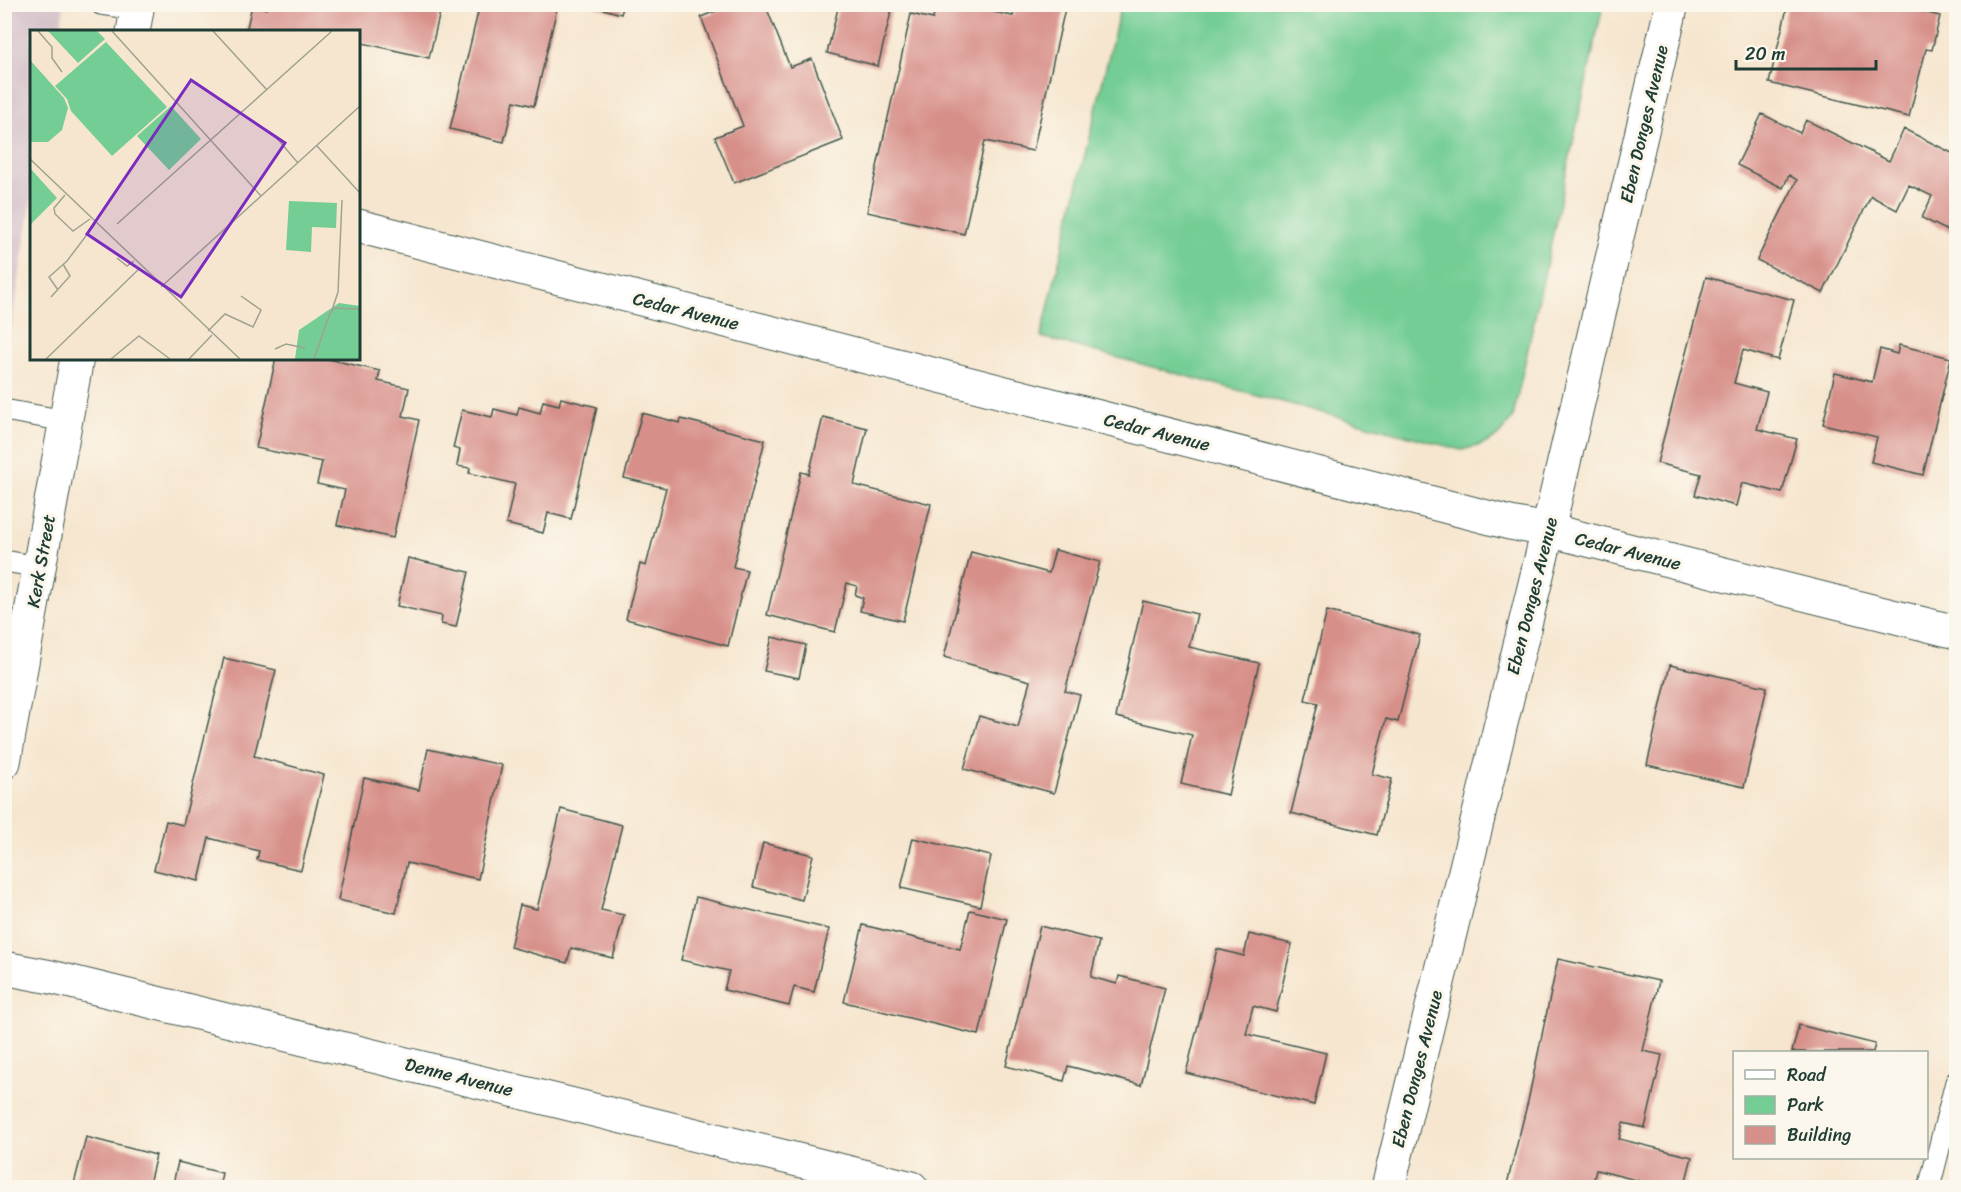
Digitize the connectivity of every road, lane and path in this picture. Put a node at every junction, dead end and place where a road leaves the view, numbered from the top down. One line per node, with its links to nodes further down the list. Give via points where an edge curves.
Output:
1 (101, 4): 3 (lane)
2 (1672, 4): 8 (street, Eben Donges Avenue)
3 (136, 15)
4 (360, 227): 8 (street, Cedar Avenue, via 1487,518)
5 (76, 360): 7 (street, Kerk Street)
6 (4, 410): 7 (lane)
7 (66, 422): 10 (street, Kerk Street)
8 (1548, 530): 11 (street, Cedar Avenue); 17 (street, Eben Donges Avenue)
9 (4, 561): 10 (lane)
10 (40, 567): 12 (street, Kerk Street)
11 (1956, 632)
12 (13, 660): 13 (street, Kerk Street)
13 (4, 762)
14 (4, 968): 16 (street, Denne Avenue)
15 (1956, 1082): 18 (lane)
16 (912, 1188)
17 (1388, 1188)
18 (1929, 1188)

